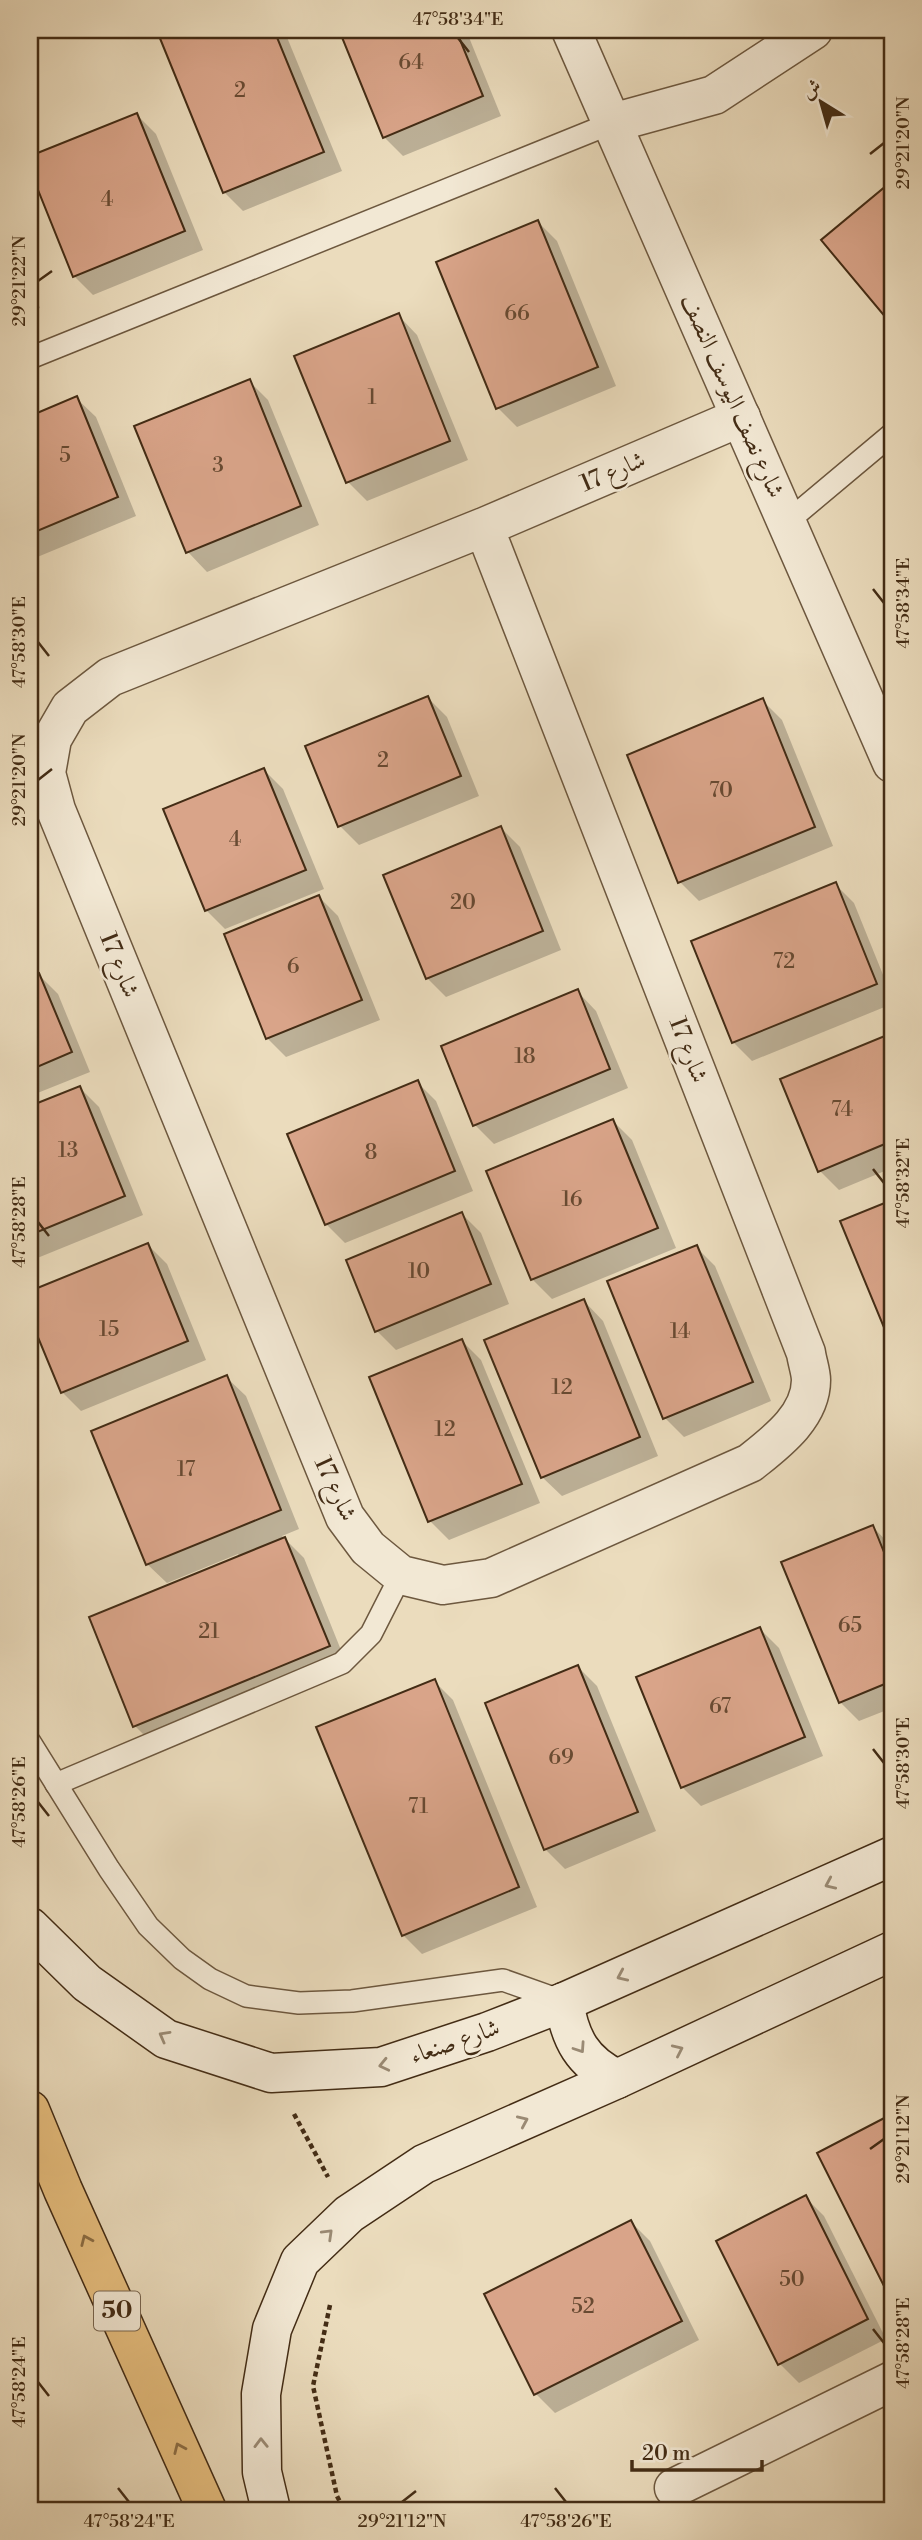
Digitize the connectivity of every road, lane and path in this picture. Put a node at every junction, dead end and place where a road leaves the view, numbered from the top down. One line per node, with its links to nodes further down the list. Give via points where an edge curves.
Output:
1 (572, 30): 3 (street, شارع نصف اليوسف النصف)
2 (813, 30): 3 (street, via 714,95)
3 (612, 123): 4 (lane); 5 (street, شارع نصف اليوسف النصف)
4 (30, 358)
5 (741, 417): 7 (street, شارع نصف اليوسف النصف); 8 (street, شارع 17)
6 (892, 434): 7 (lane)
7 (787, 522): 9 (street, شارع نصف اليوسف النصف)
8 (484, 527): 10 (street, شارع 17, via 806,1353 811,1381 803,1408 782,1438 750,1463 491,1578 443,1585); 10 (street, شارع 17, via 110,677 70,708 52,739 46,773 56,810 345,1517 368,1548)
9 (892, 763)
10 (401, 1575): 12 (lane, via 371,1634 342,1663)
11 (30, 1742): 12 (lane)
12 (56, 1784): 16 (lane, via 148,1926 210,1979 246,1996 299,2003 352,2001 503,1980)
13 (892, 1856): 16 (street, شارع صنعاء, one-way to 16)
14 (30, 1927): 16 (street, شارع صنعاء, one-way to 14, via 381,2067 271,2073 166,2039 87,1983)
15 (892, 1951): 17 (street, one-way to 15)
16 (564, 2002): 17 (street, one-way to 17, via 568,2027 585,2056 598,2070)
17 (617, 2079): 22 (street, one-way to 17, via 262,2472 261,2394 272,2329 300,2261 349,2214 424,2164)
18 (30, 2110): 21 (highway, 50, one-way to 18)
19 (892, 2381): 20 (street)
20 (674, 2488)
21 (207, 2510)
22 (271, 2510)

